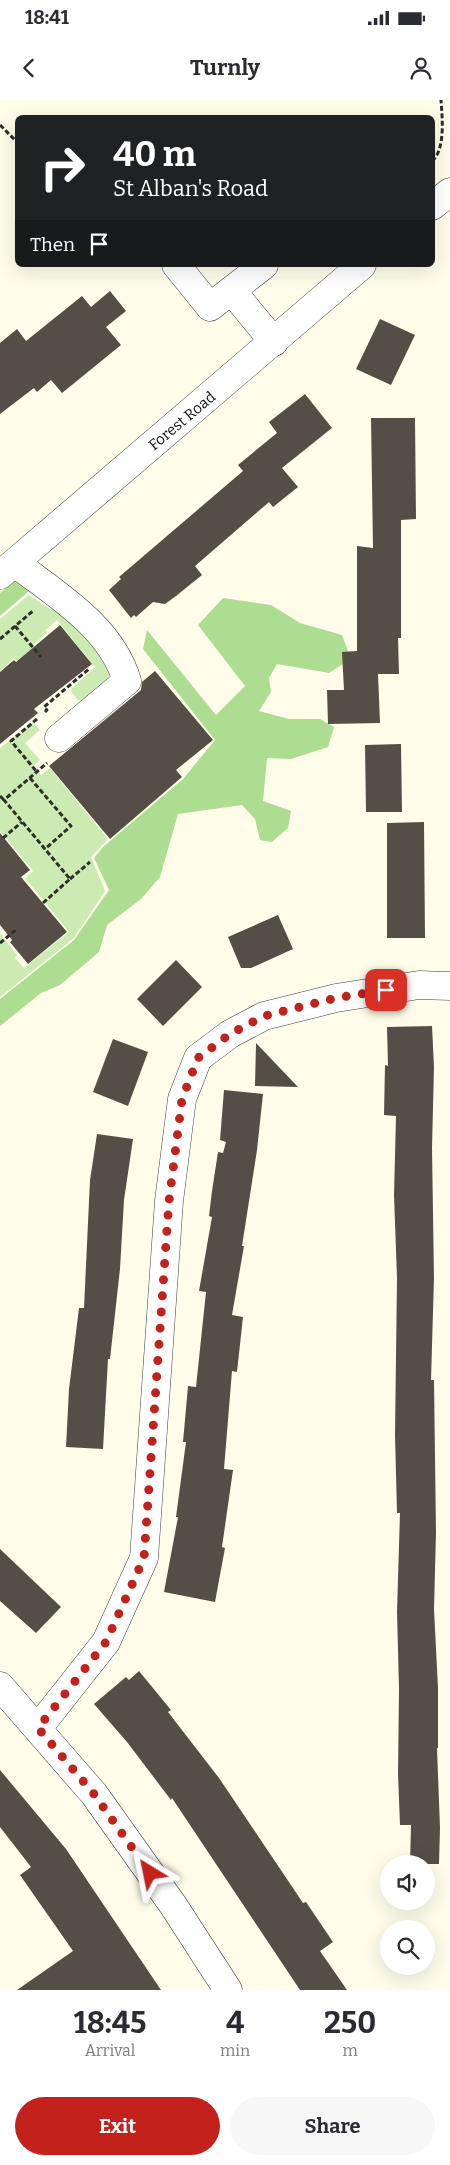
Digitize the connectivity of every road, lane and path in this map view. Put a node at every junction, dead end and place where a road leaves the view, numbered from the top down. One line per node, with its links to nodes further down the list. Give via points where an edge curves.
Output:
1 (441, 100): 4 (path, via 443,131)
2 (0, 125): 3 (path)
3 (15, 140)
4 (435, 159)
5 (450, 192): 6 (street)
6 (435, 204)
7 (178, 267): 10 (street, via 210,307)
8 (262, 267): 10 (street)
9 (360, 267): 11 (street, Forest Road)
10 (232, 291): 11 (street)
11 (274, 342): 12 (street, Forest Road)
12 (8, 569): 13 (street)
13 (54, 593): 14 (path); 22 (street, via 85,616 122,663 127,681)
14 (15, 626): 15 (path); 16 (path)
15 (0, 639)
16 (40, 657)
17 (91, 667): 19 (path)
18 (62, 686): 19 (path)
19 (65, 690): 20 (path, via 44,707)
20 (47, 710)
21 (35, 720): 23 (path, via 9,739 37,772)
22 (59, 738)
23 (30, 778): 25 (path); 28 (path, via 71,826)
24 (0, 796): 25 (path)
25 (4, 800): 26 (path)
26 (22, 822): 27 (path); 28 (path)
27 (3, 838)
28 (45, 849): 30 (path)
29 (90, 862): 30 (path)
30 (70, 879): 31 (path)
31 (43, 902)
32 (17, 929): 33 (path)
33 (0, 942)
34 (450, 986): 36 (street, via 419,985 336,998 264,1016 230,1034 198,1058 182,1099 169,1201 144,1558 106,1642)
35 (0, 1686): 36 (street)
36 (38, 1728): 37 (street, via 94,1794 173,1905)
37 (228, 1990)

